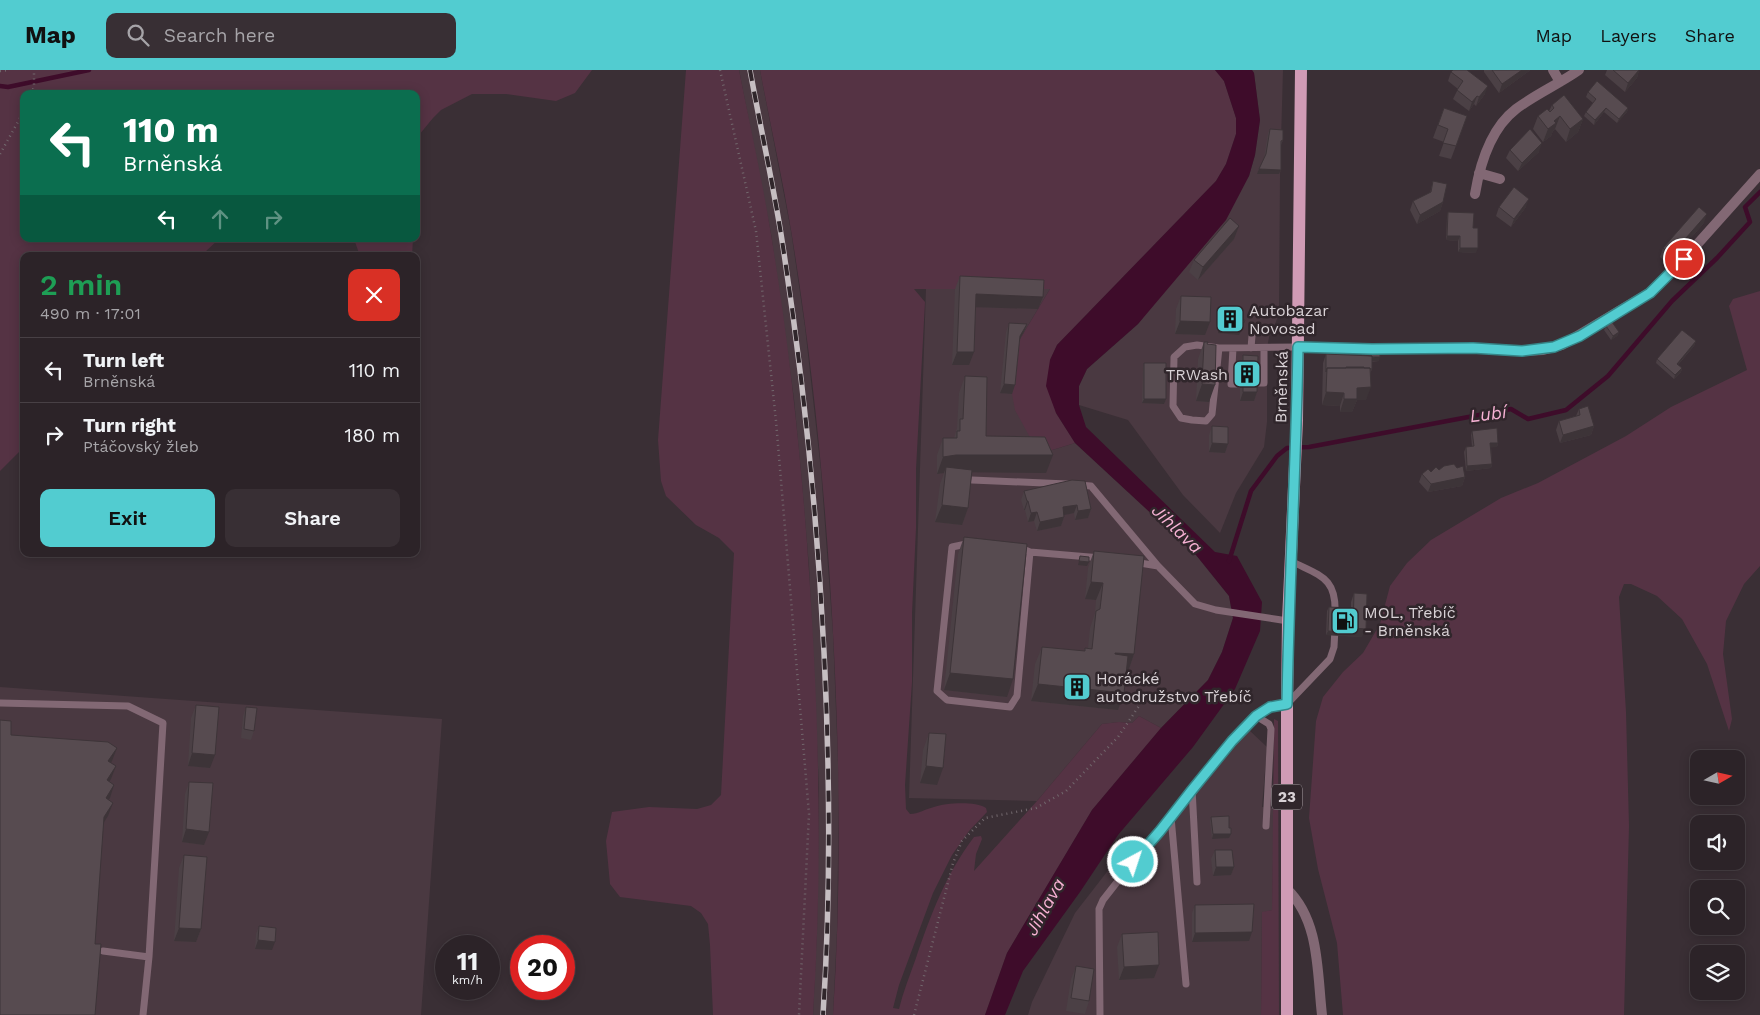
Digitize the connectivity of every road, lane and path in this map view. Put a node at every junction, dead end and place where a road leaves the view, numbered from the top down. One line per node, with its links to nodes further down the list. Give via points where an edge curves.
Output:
1 (9, 70): 7 (path)
2 (34, 70): 9 (path)
3 (720, 70): 46 (path, via 756,231 808,794)
4 (1301, 70): 17 (main road, Brněnská)
5 (1554, 70): 8 (street)
6 (1579, 70): 8 (street)
7 (0, 71)
8 (1560, 82): 12 (street, via 1514,110 1496,131)
9 (33, 90)
10 (20, 117): 11 (path)
11 (0, 154)
12 (1479, 173): 14 (street); 15 (street)
13 (1760, 174): 17 (street, via 1650,293 1562,345 1522,351)
14 (1500, 179)
15 (1475, 194)
16 (1252, 336): 20 (lane)
17 (1298, 347): 21 (lane); 30 (main road, Brněnská)
18 (1219, 348): 18 (lane, via 1185,347 1174,358 1173,406 1181,418 1206,421 1212,414); 19 (lane)
19 (1233, 348): 20 (lane); 23 (lane, via 1231,384)
20 (1251, 348): 21 (lane)
21 (1264, 348): 22 (lane, via 1264,383)
22 (1254, 383)
23 (1240, 384)
24 (972, 480): 31 (lane, via 1091,486)
25 (983, 543): 27 (lane, via 952,547 937,691 947,700 1010,707 1017,696)
26 (1010, 546): 27 (lane)
27 (1030, 552): 28 (lane)
28 (1106, 558)
29 (1123, 561): 31 (lane)
30 (1291, 562): 32 (main road, Brněnská); 35 (lane, via 1328,581 1336,605 1330,659)
31 (1158, 566): 32 (lane, via 1195,604)
32 (1288, 621): 35 (main road, Brněnská)
33 (1143, 700): 47 (path, via 1118,737 1066,791 1036,808 985,818 962,841 953,864)
34 (0, 704): 43 (lane, via 128,706 163,723)
35 (1287, 704): 36 (lane, via 1270,707); 41 (main road, 23)
36 (1256, 716): 37 (lane); 39 (lane, via 1271,729)
37 (1192, 790): 38 (lane); 40 (lane)
38 (1171, 817): 44 (lane); 48 (lane, via 1099,909)
39 (1266, 826)
40 (1197, 882)
41 (1287, 889): 49 (main road, 23); 50 (street, via 1300,904 1310,925)
42 (103, 952): 43 (lane)
43 (149, 957): 45 (lane)
44 (1186, 984)
45 (143, 1015)
46 (799, 1015)
47 (914, 1015)
48 (1100, 1015)
49 (1287, 1015)
50 (1322, 1015)

